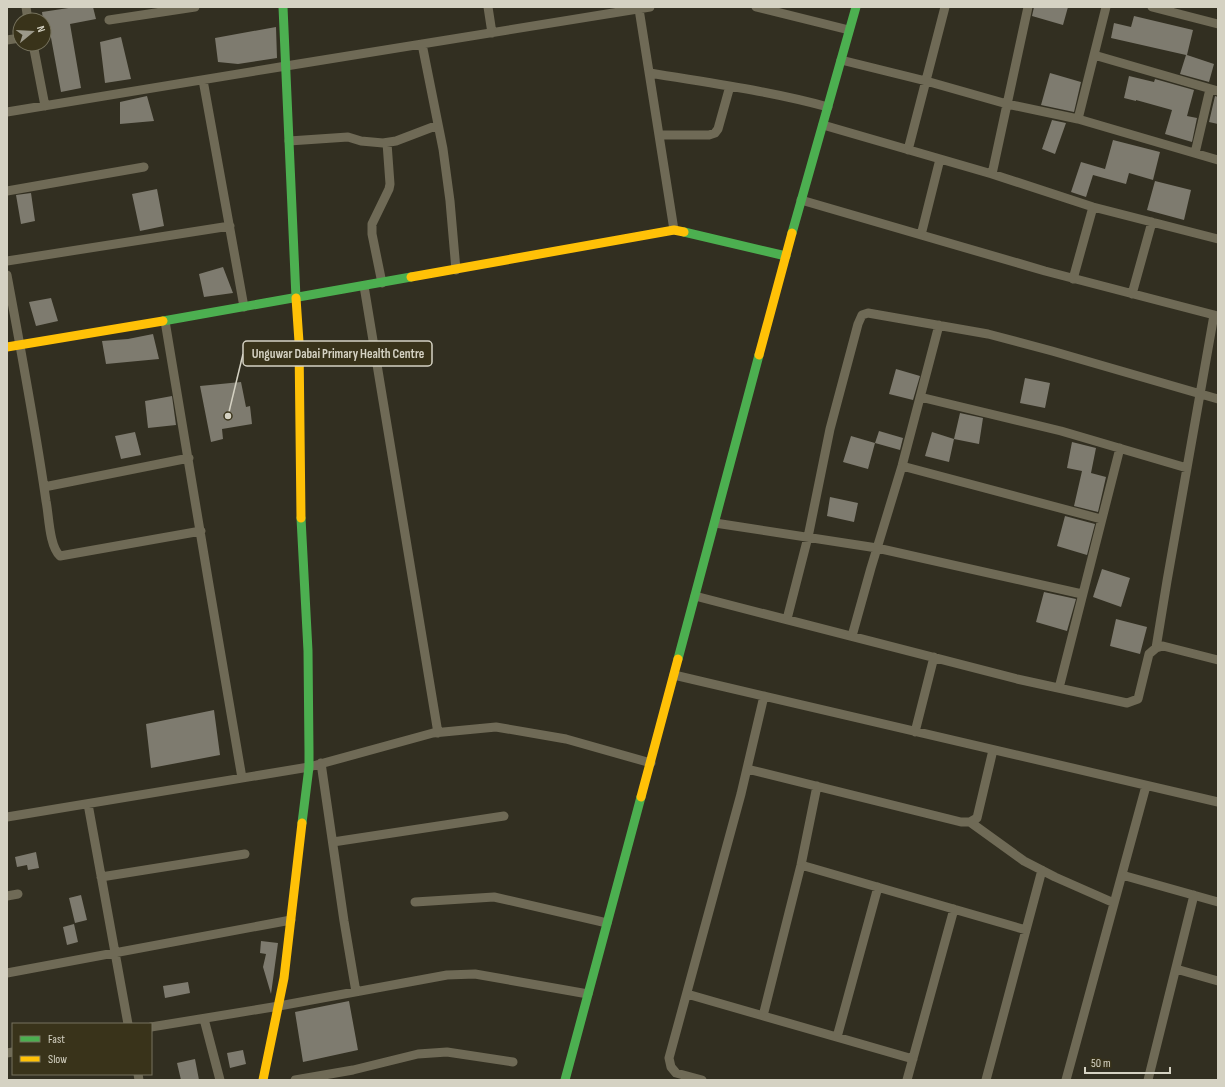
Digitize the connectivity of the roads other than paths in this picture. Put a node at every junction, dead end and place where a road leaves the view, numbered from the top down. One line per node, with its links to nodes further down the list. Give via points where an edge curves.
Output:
1 (195, 7): 14 (street)
2 (283, 7): 22 (street)
3 (488, 7): 17 (street)
4 (650, 7): 12 (street)
5 (756, 7): 16 (street)
6 (856, 7): 16 (street)
7 (945, 7): 25 (street)
8 (1028, 7): 28 (street)
9 (1106, 7): 20 (street)
10 (1152, 7): 13 (street)
11 (1191, 7): 13 (street)
12 (640, 9): 17 (street); 23 (street)
13 (1188, 16): 15 (street)
14 (109, 20)
15 (1218, 24)
16 (849, 30): 21 (street)
17 (492, 33): 18 (street)
18 (422, 44): 22 (street); 33 (street)
19 (35, 52): 29 (street)
20 (1094, 56): 27 (street); 32 (street)
21 (841, 60): 25 (street); 30 (street)
22 (286, 66): 24 (street); 36 (street)
23 (650, 73): 26 (street); 35 (street)
24 (203, 80): 29 (street); 48 (street)
25 (926, 81): 28 (street); 38 (street)
26 (730, 86): 30 (street); 35 (street, via 715,133)
27 (1214, 90): 39 (street)
28 (1007, 104): 32 (street); 43 (street)
29 (45, 106): 31 (street)
30 (828, 107): 34 (street)
31 (7, 112)
32 (1078, 120): 39 (street)
33 (438, 125): 37 (street); 54 (street, via 450,201)
34 (823, 125): 38 (street); 45 (street)
35 (659, 135): 49 (street)
36 (289, 141): 37 (street, via 348,137); 60 (street)
37 (387, 143): 57 (street, via 389,190 372,224)
38 (908, 150): 40 (street)
39 (1195, 153): 41 (street)
40 (940, 159): 43 (street); 50 (street)
41 (1218, 160)
42 (144, 167): 44 (street)
43 (992, 174): 46 (street)
44 (7, 191)
45 (801, 200): 50 (street); 52 (street)
46 (1093, 207): 47 (street); 56 (street)
47 (1152, 222): 51 (street); 59 (street)
48 (230, 226): 53 (street); 61 (street)
49 (674, 230): 52 (street); 54 (street)
50 (921, 235): 56 (street)
51 (1218, 239)
52 (786, 256): 76 (street)
53 (7, 261)
54 (456, 270): 57 (street)
55 (7, 275): 65 (street)
56 (1073, 278): 59 (street)
57 (382, 283): 58 (street)
58 (364, 286): 60 (street); 90 (street)
59 (1132, 294): 62 (street)
60 (297, 298): 61 (street); 95 (street, via 300,505 308,651)
61 (244, 307): 63 (street)
62 (1216, 316): 67 (street)
63 (165, 320): 65 (street); 71 (street)
64 (939, 325): 67 (street, via 988,334); 68 (street); 78 (street, via 868,313 862,315 830,429)
65 (20, 345): 66 (street); 74 (street)
66 (7, 347)
67 (1200, 394): 69 (street); 73 (street)
68 (920, 397): 70 (street); 72 (street)
69 (1218, 399)
70 (1120, 448): 73 (street); 75 (street)
71 (188, 458): 74 (street); 77 (street)
72 (902, 466): 75 (street); 79 (street)
73 (1187, 468): 84 (street)
74 (44, 487): 77 (street, via 52,541 60,556)
75 (1101, 519): 80 (street)
76 (715, 522): 78 (street); 81 (street)
77 (201, 531): 97 (street)
78 (808, 537): 79 (street); 82 (street)
79 (877, 548): 80 (street); 83 (street)
80 (1082, 594): 88 (street)
81 (695, 596): 82 (street); 87 (street)
82 (787, 619): 83 (street)
83 (852, 636): 85 (street)
84 (1156, 648): 86 (street, via 1163,646); 88 (street, via 1149,654 1138,698 1133,701 1127,703)
85 (934, 657): 88 (street); 91 (street)
86 (1218, 660)
87 (674, 675): 89 (street); 94 (street)
88 (1058, 688)
89 (764, 696): 91 (street); 96 (street)
90 (438, 732): 93 (street); 94 (street, via 496,727 566,739)
91 (915, 732): 92 (street)
92 (993, 750): 99 (street); 104 (street, via 977,818)
93 (322, 763): 95 (street); 105 (street)
94 (651, 763): 120 (street)
95 (309, 767): 97 (street); 119 (street)
96 (747, 769): 98 (street); 128 (street)
97 (242, 778): 101 (street)
98 (817, 786): 104 (street, via 961,822); 107 (street)
99 (1146, 786): 100 (street); 109 (street)
100 (1218, 802)
101 (88, 804): 103 (street); 110 (street)
102 (504, 816): 105 (street)
103 (7, 817)
104 (970, 822): 108 (street, via 1024,861)
105 (333, 842): 126 (street)
106 (245, 854): 110 (street)
107 (801, 865): 111 (street); 130 (street)
108 (1042, 870): 117 (street); 121 (street)
109 (1122, 874): 113 (street); 117 (street)
110 (101, 877): 122 (street)
111 (878, 887): 118 (street); 134 (street)
112 (18, 894): 114 (street)
113 (1194, 895): 116 (street); 123 (street)
114 (7, 896)
115 (415, 902): 120 (street, via 494,897)
116 (1218, 902)
117 (1114, 903): 144 (street)
118 (954, 909): 121 (street); 135 (street)
119 (291, 920): 122 (street); 129 (street)
120 (607, 923): 127 (street)
121 (1026, 930): 143 (street)
122 (115, 953): 124 (street); 132 (street)
123 (1176, 969): 125 (street); 145 (street)
124 (7, 973)
125 (1218, 981)
126 (356, 992): 127 (street, via 447,975 475,974); 129 (street)
127 (588, 994): 140 (street)
128 (687, 994): 130 (street); 141 (street, via 669,1058 671,1068 676,1073)
129 (279, 1006): 131 (street); 138 (street)
130 (763, 1016): 134 (street)
131 (204, 1019): 133 (street); 137 (street)
132 (128, 1023)
133 (152, 1028)
134 (837, 1037): 135 (street)
135 (913, 1059): 142 (street)
136 (513, 1062): 139 (street, via 447,1052 418,1054 353,1070)
137 (220, 1080)
138 (263, 1080)
139 (295, 1080)
140 (565, 1080)
141 (702, 1080)
142 (907, 1080)
143 (986, 1080)
144 (1066, 1080)
145 (1148, 1080)

